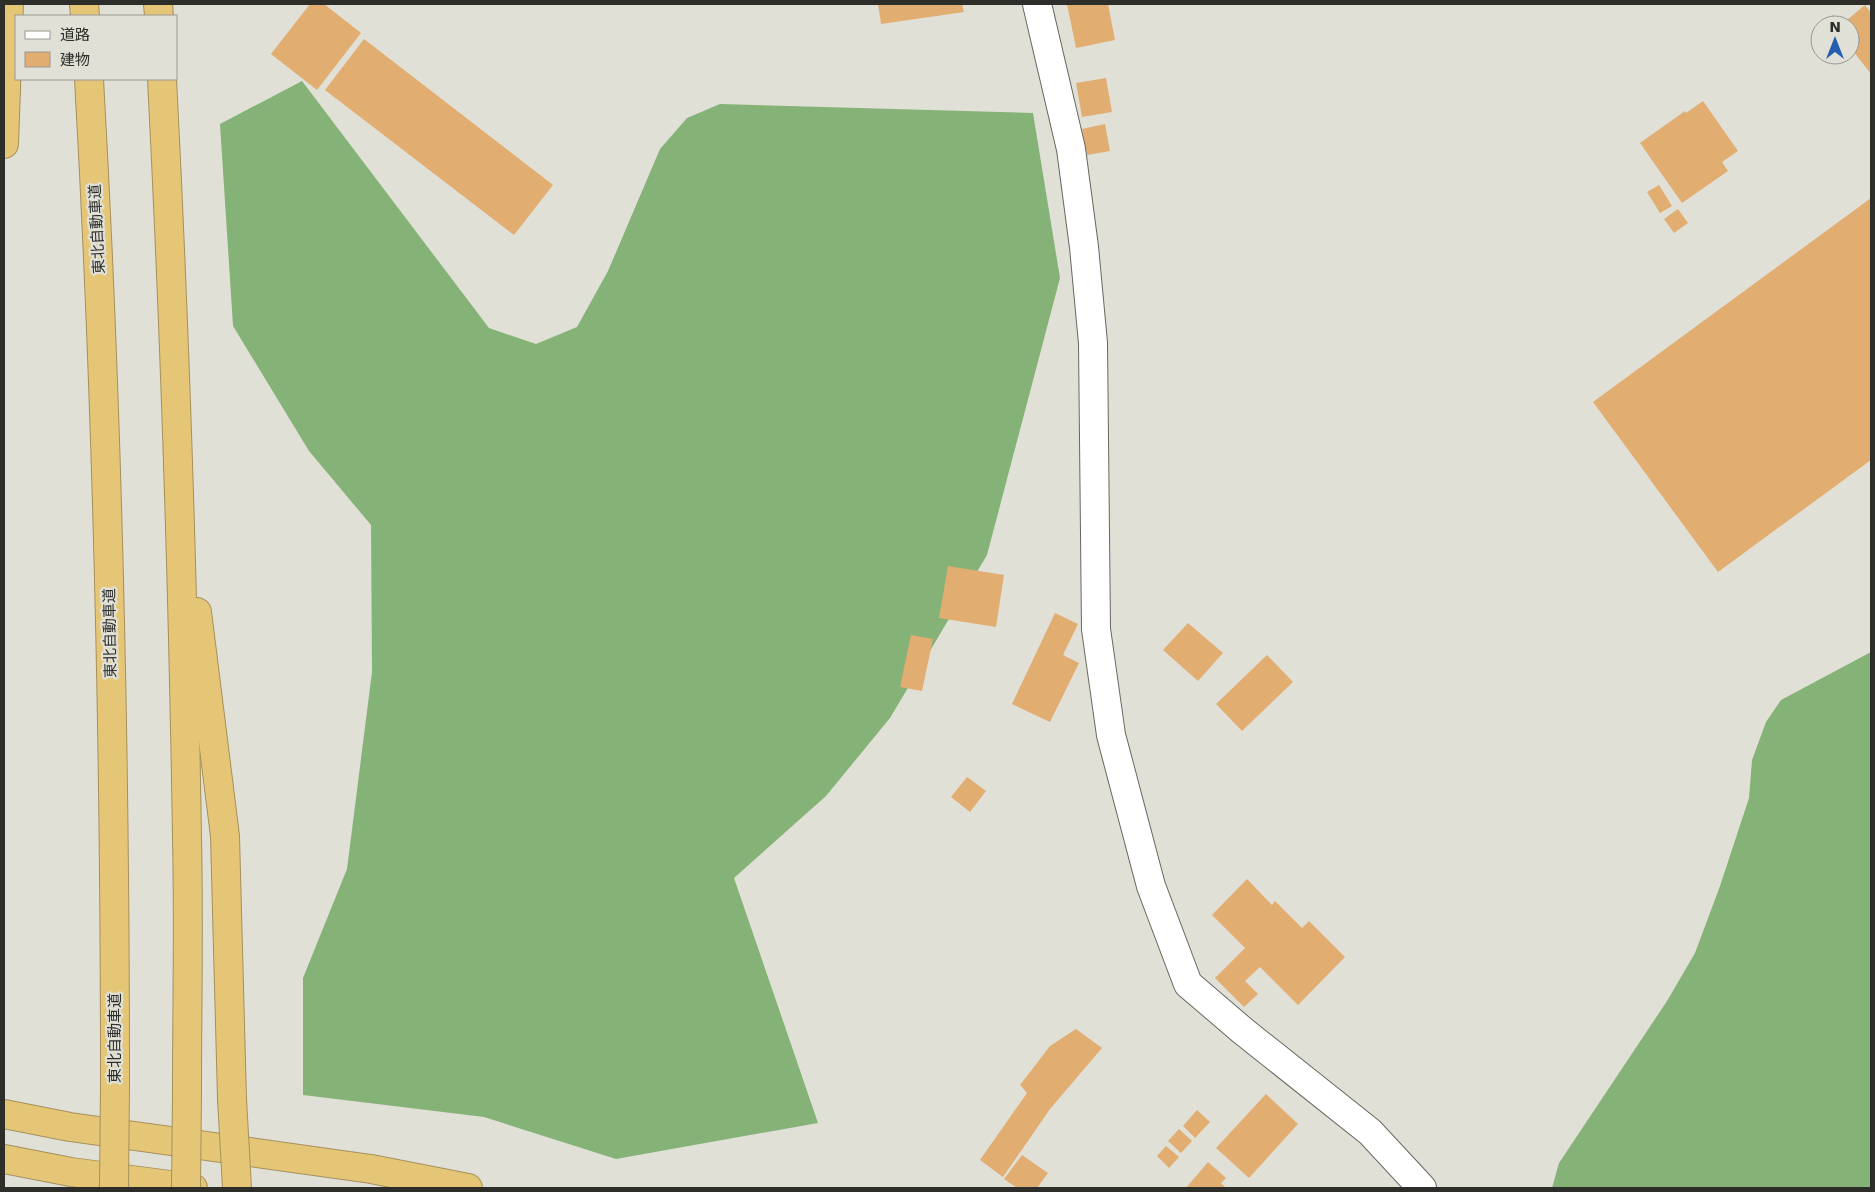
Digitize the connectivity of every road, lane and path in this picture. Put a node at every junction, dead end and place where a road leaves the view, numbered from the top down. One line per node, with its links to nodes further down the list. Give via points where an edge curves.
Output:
1 (9, 4): 5 (highway)
2 (1038, 4): 14 (street, via 1071,149 1087,276 1093,343 1096,629 1111,735 1151,886 1188,984 1370,1132)
3 (89, 80): 9 (highway, 東北自動車道, bridge, via 107,460 115,837)
4 (162, 80): 6 (highway)
5 (4, 144)
6 (178, 460): 10 (highway, bridge, via 187,840); 12 (highway, bridge, via 225,836)
7 (4, 1114): 13 (highway, via 70,1127 371,1169)
8 (4, 1159): 11 (highway, via 71,1172)
9 (114, 1188)
10 (186, 1188)
11 (193, 1188)
12 (237, 1188)
13 (468, 1188)
14 (1422, 1188)

